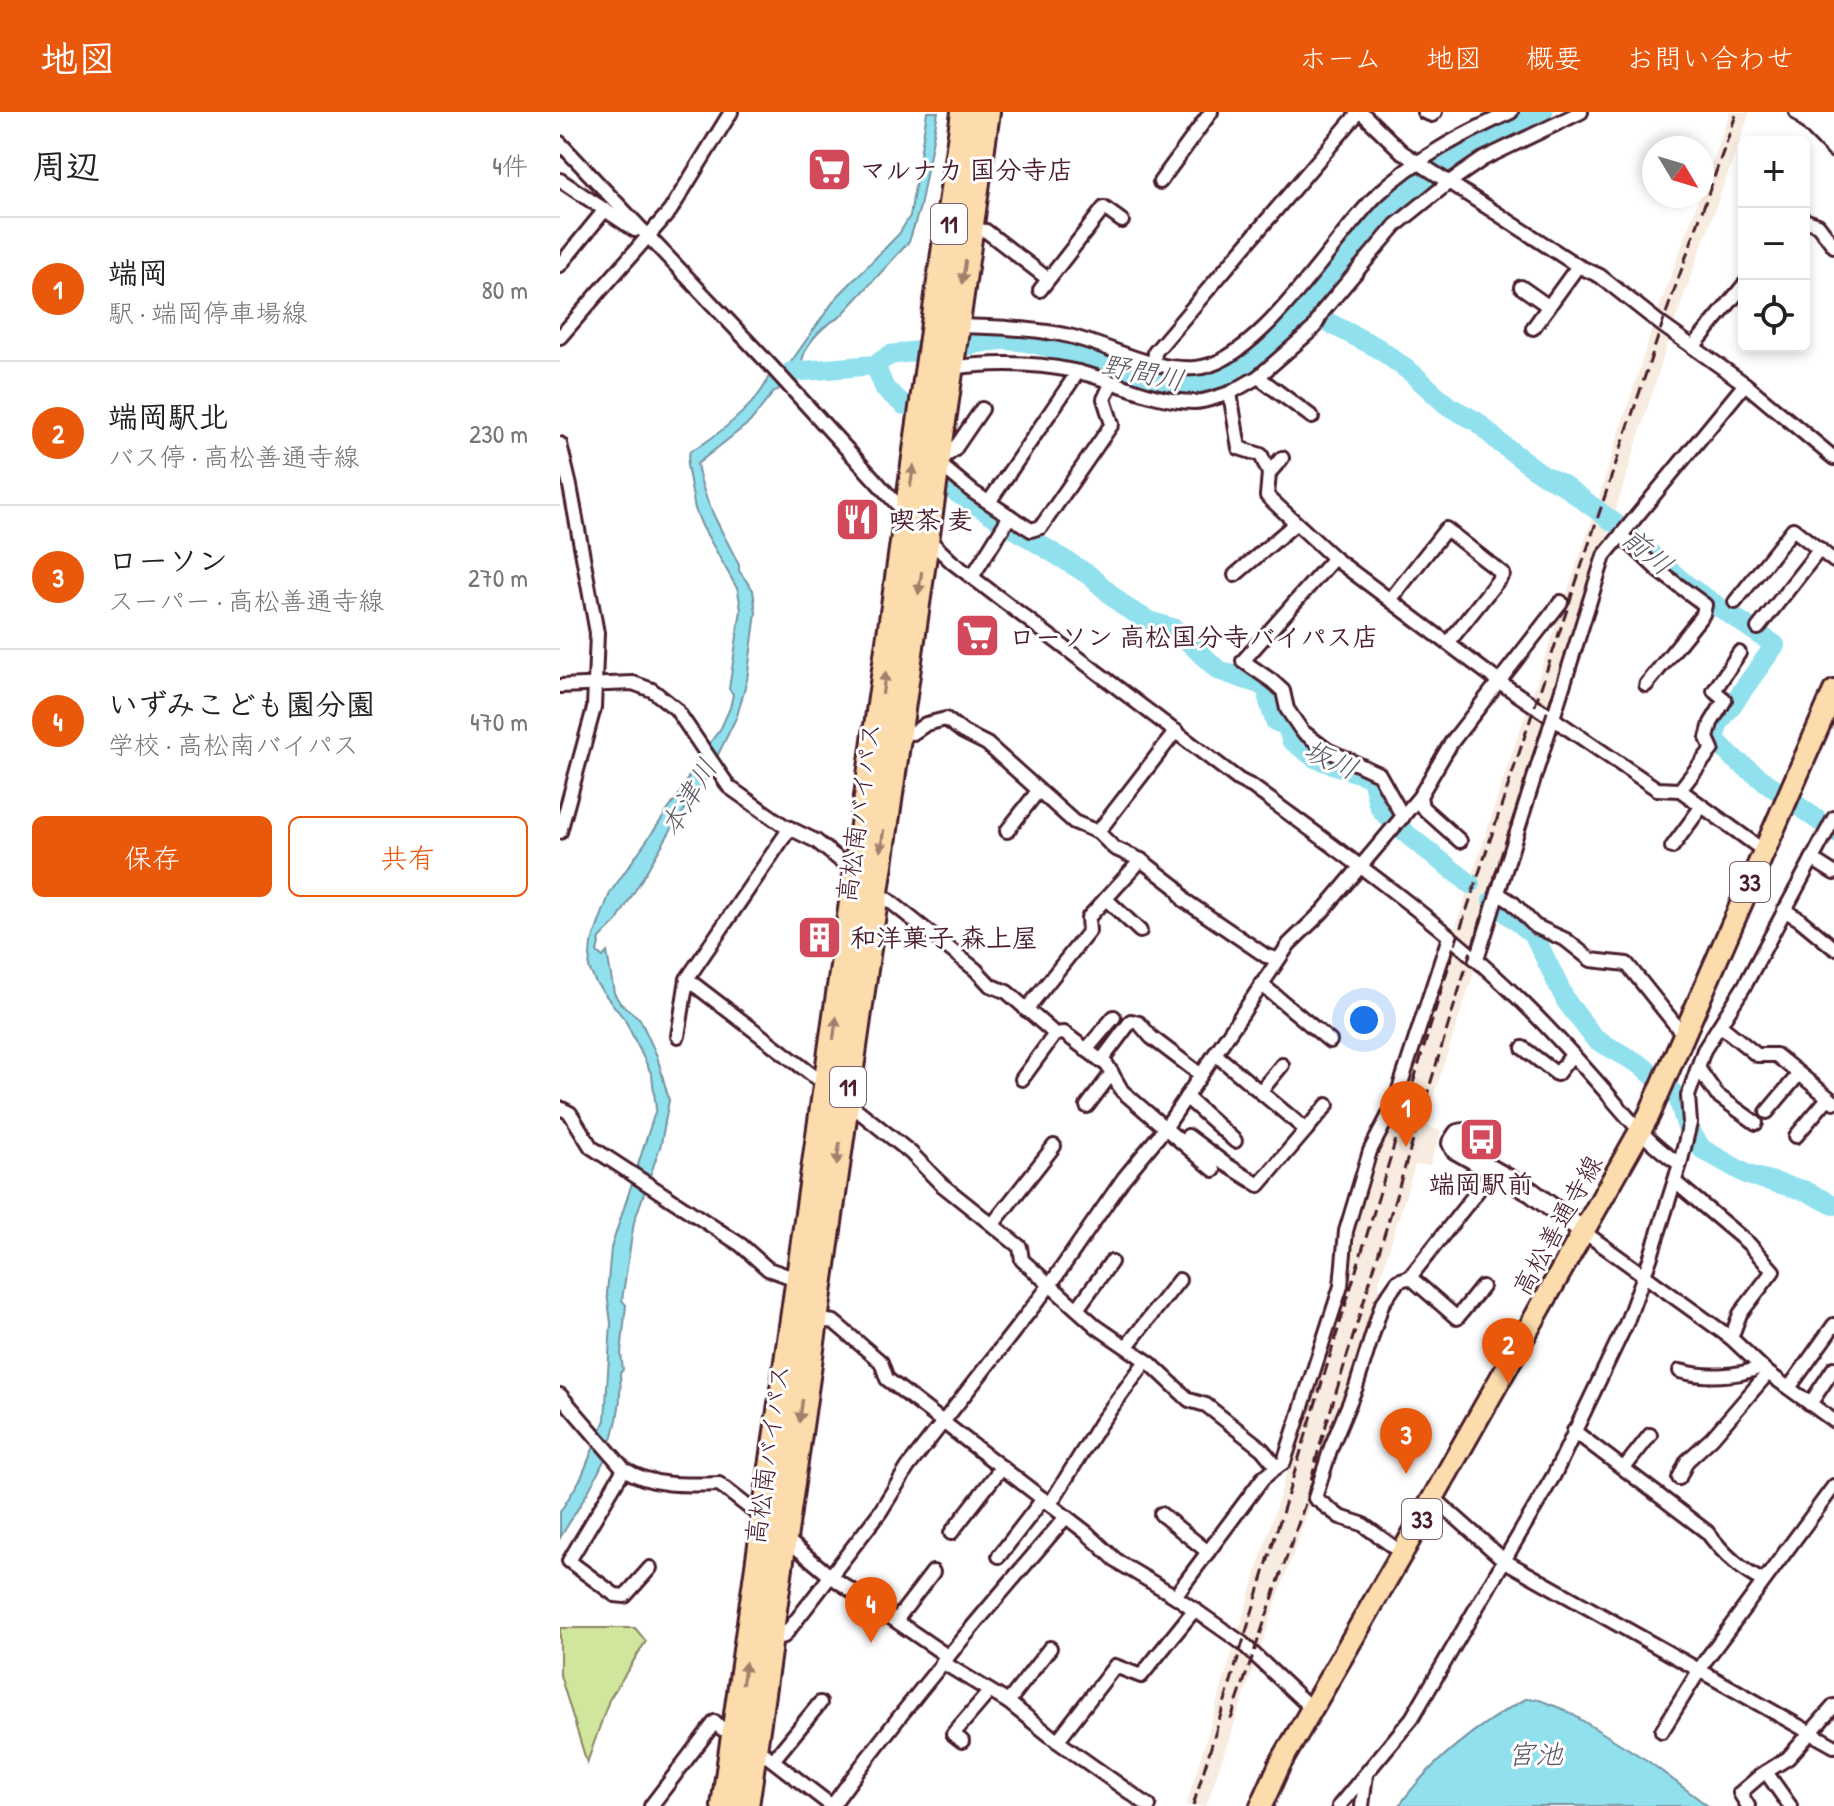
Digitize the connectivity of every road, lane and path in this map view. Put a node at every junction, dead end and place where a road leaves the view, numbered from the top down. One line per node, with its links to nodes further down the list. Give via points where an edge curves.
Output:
1 (731, 112): 25 (street)
2 (964, 112): 33 (highway, 高松南バイパス / 11)
3 (987, 112): 24 (highway, 高松南バイパス / 11)
4 (1211, 112): 19 (street)
5 (1360, 112): 17 (street); 36 (street, via 1155,352)
6 (1424, 112): 7 (street)
7 (1435, 112)
8 (1511, 112): 17 (street, via 1466,132)
9 (1581, 112): 20 (street)
10 (1796, 112): 16 (street)
11 (1815, 112): 14 (main road)
12 (1829, 112): 13 (street)
13 (1834, 118)
14 (1834, 132)
15 (560, 143): 25 (street)
16 (1834, 151)
17 (1418, 164): 20 (street); 36 (street, via 1377,195 1252,340 1226,359 1197,368)
18 (560, 180): 21 (street)
19 (1160, 182)
20 (1446, 182): 28 (street); 39 (street, via 1396,225 1314,328)
21 (604, 211): 25 (street); 27 (street)
22 (1122, 221): 24 (street, via 1104,208 1044,285 986,231)
23 (1810, 222): 26 (street)
24 (970, 229): 33 (highway, 高松南バイパス / 11, one-way to 33)
25 (648, 238): 34 (street); 51 (street)
26 (1834, 246)
27 (560, 265)
28 (1578, 266): 31 (street); 35 (street, via 1600,276)
29 (1521, 287): 31 (street)
30 (1738, 292): 35 (street)
31 (1548, 306): 32 (street)
32 (1533, 328)
33 (948, 332): 36 (street, via 1061,334); 37 (highway, 高松南バイパス / 11)
34 (560, 337)
35 (1693, 347): 41 (street)
36 (1154, 364)
37 (939, 370): 38 (street, via 1030,363); 48 (highway, 高松南バイパス / 11); 51 (highway, 高松南バイパス / 11, one-way to 37)
38 (1078, 372): 40 (street); 50 (street)
39 (1258, 377): 42 (street); 44 (street)
40 (1111, 384): 42 (street, via 1147,397 1196,402); 52 (street, via 1104,399 1112,424 1041,527 1031,530)
41 (1745, 384): 47 (street); 54 (street)
42 (1230, 393): 49 (street, via 1239,448 1261,455)
43 (982, 409): 48 (street, via 954,450)
44 (1312, 417)
45 (560, 444): 70 (street, via 597,633)
46 (1282, 458): 49 (street)
47 (1834, 458)
48 (937, 462): 50 (street); 55 (highway, 高松南バイパス / 11)
49 (1269, 473): 53 (street, via 1267,496)
50 (989, 502): 52 (street)
51 (906, 515): 55 (street); 92 (highway, 高松南バイパス / 11, one-way to 51)
52 (1006, 522): 60 (street)
53 (1296, 523): 57 (street); 59 (street)
54 (1621, 535): 68 (street, via 1705,605); 72 (street, via 1604,556)
55 (926, 538): 60 (street); 74 (highway, 高松南バイパス / 11, one-way to 74)
56 (1820, 549): 58 (street); 63 (street, via 1793,529); 64 (street)
57 (1334, 558): 61 (street); 79 (street, via 1243,661 1283,691 1287,709 1302,731 1327,750 1379,774)
58 (1834, 561)
59 (1235, 575)
60 (972, 577): 73 (street)
61 (1390, 600): 65 (street); 65 (street, via 1446,529 1503,574)
62 (1561, 602): 67 (street)
63 (1735, 602)
64 (1758, 628)
65 (1448, 643): 67 (street)
66 (1739, 653): 75 (street, via 1714,691 1725,700 1707,738 1712,749)
67 (1498, 681): 72 (street); 77 (street, via 1451,743)
68 (1646, 685)
69 (560, 686): 70 (street)
70 (596, 686): 81 (street, via 643,685 669,703 721,778); 83 (street)
71 (1833, 694): 87 (main road, 高松善通寺線 / 33)
72 (1554, 718): 75 (street, via 1657,789); 93 (street)
73 (1176, 731): 84 (street); 90 (street)
74 (898, 732): 76 (street, via 913,733 946,719 987,744); 92 (highway, 高松南バイパス / 11, one-way to 92)
75 (1680, 790): 78 (street)
76 (1038, 791): 82 (street); 84 (street, via 1074,822)
77 (1420, 796): 79 (street); 85 (street, via 1422,807)
78 (1702, 806): 86 (street); 87 (street)
79 (1399, 821): 90 (street)
80 (1830, 825): 88 (street)
81 (790, 828): 92 (street, via 816,841); 101 (street)
82 (1007, 831)
83 (560, 832)
84 (1098, 832): 89 (street, via 1114,848)
85 (1460, 841)
86 (1672, 847)
87 (1764, 851): 106 (main road, 高松善通寺線 / 33)
88 (1812, 859): 91 (street); 95 (street)
89 (1141, 860): 94 (street); 99 (street, via 1176,887 1184,900)
90 (1360, 867): 97 (street); 99 (street)
91 (1834, 873)
92 (866, 882): 103 (street); 121 (highway, 高松南バイパス / 11)
93 (1499, 894): 100 (street); 106 (street, via 1535,926 1566,940 1591,960 1627,964)
94 (1106, 899): 96 (street); 103 (street, via 1088,918 1089,931)
95 (1784, 910): 98 (street); 105 (street)
96 (1140, 931)
97 (1449, 937): 100 (street); 168 (street, via 1394,1105 1370,1151 1346,1231 1341,1286 1284,1462)
98 (1834, 948)
99 (1278, 959): 102 (street)
100 (1477, 959): 113 (street)
101 (687, 979): 108 (street); 121 (street)
102 (1261, 984): 109 (street); 112 (street)
103 (1026, 1010): 107 (street)
104 (1114, 1017): 111 (street)
105 (1721, 1026): 116 (street); 118 (street, via 1757,1055 1776,1055)
106 (1686, 1032): 132 (main road, 高松善通寺線 / 33)
107 (1055, 1034): 111 (street, via 1064,1033); 120 (street)
108 (678, 1036)
109 (1330, 1041)
110 (1523, 1048): 113 (street, via 1557,1074)
111 (1086, 1050): 114 (street)
112 (1215, 1054): 119 (street); 122 (street)
113 (1572, 1055): 132 (street)
114 (1101, 1061): 117 (street); 119 (street, via 1131,1021)
115 (1282, 1065): 122 (street)
116 (1698, 1068): 130 (street, via 1717,1095); 137 (street, via 1688,1096)
117 (1112, 1073): 126 (street); 129 (street, via 1122,1091)
118 (1799, 1074): 124 (street); 128 (street)
119 (1201, 1075): 123 (street)
120 (1022, 1079)
121 (829, 1088): 141 (street); 146 (highway, 高松南バイパス / 11); 151 (highway, 高松南バイパス / 11, one-way to 151)
122 (1260, 1092): 131 (street)
123 (1186, 1097): 129 (street); 134 (street)
124 (1831, 1100): 133 (street)
125 (1327, 1105): 131 (street)
126 (1087, 1106)
127 (560, 1108): 146 (street, via 570,1113 591,1147 741,1245 768,1269)
128 (1767, 1112)
129 (1168, 1123): 131 (street, via 1259,1185); 138 (street); 148 (street)
130 (1756, 1123)
131 (1306, 1130)
132 (1641, 1130): 137 (street); 142 (main road, 高松善通寺線 / 33)
133 (1796, 1136)
134 (1235, 1141)
135 (1054, 1146): 141 (street)
136 (1474, 1160): 139 (main road)
137 (1680, 1164): 140 (street)
138 (1214, 1170)
139 (1494, 1170): 142 (main road); 145 (street)
140 (1675, 1182): 144 (street); 153 (street, via 1773,1271 1740,1314)
141 (993, 1224): 148 (street, via 1020,1247 1022,1260)
142 (1584, 1232): 144 (street); 172 (main road, 高松善通寺線 / 33)
143 (1111, 1262): 150 (street)
144 (1644, 1274): 153 (street); 164 (street)
145 (1410, 1277): 149 (street, via 1457,1318); 179 (street, via 1398,1281 1382,1304 1315,1498)
146 (799, 1280): 176 (highway, 高松南バイパス / 11)
147 (1179, 1280): 154 (street)
148 (1050, 1285): 150 (street); 163 (street)
149 (1482, 1287)
150 (1077, 1309): 154 (street)
151 (814, 1319): 163 (street, via 834,1322 881,1362 887,1379); 176 (highway, 高松南バイパス / 11, one-way to 176)
152 (1834, 1325): 159 (street)
153 (1731, 1338): 157 (street)
154 (1127, 1346): 155 (street)
155 (1146, 1361): 168 (street, via 1189,1400 1206,1405 1262,1449); 173 (street)
156 (1834, 1368): 161 (street)
157 (1764, 1370): 158 (street, via 1721,1375); 159 (street); 170 (street, via 1712,1438 1687,1461)
158 (1680, 1371)
159 (1789, 1388): 161 (street)
160 (560, 1395): 166 (street)
161 (1810, 1404): 162 (street)
162 (1834, 1421)
163 (944, 1422): 167 (street); 184 (street)
164 (1574, 1431): 169 (street); 181 (street)
165 (1650, 1435): 169 (street)
166 (622, 1466): 176 (street, via 637,1477 681,1486 719,1484); 182 (street, via 569,1561 615,1595 625,1596)
167 (1002, 1467): 173 (street); 177 (street)
168 (1277, 1467): 178 (street)
169 (1624, 1468): 185 (street)
170 (1679, 1478)
171 (1834, 1486): 185 (street)
172 (1434, 1498): 179 (main road, 高松善通寺線 / 33); 181 (street)
173 (1047, 1501): 175 (street); 180 (street)
174 (1161, 1514): 178 (street)
175 (1066, 1517): 186 (street, via 1118,1562); 191 (street)
176 (774, 1528): 184 (street); 189 (highway, 高松南バイパス / 11); 202 (highway, 高松南バイパス / 11, one-way to 176)
177 (951, 1533)
178 (1208, 1552): 186 (street)
179 (1402, 1553): 197 (main road, 高松善通寺線 / 33)
180 (999, 1556)
181 (1505, 1561): 192 (street); 205 (street, via 1412,1718)
182 (650, 1568)
183 (933, 1572): 188 (street)
184 (829, 1575): 188 (street); 189 (street, via 784,1636)
185 (1763, 1581): 192 (street)
186 (1175, 1596): 187 (street)
187 (1195, 1609): 197 (street, via 1242,1643); 201 (street, via 1141,1676 1115,1666)
188 (897, 1619): 191 (street)
189 (769, 1639): 202 (highway, 高松南バイパス / 11)
190 (1050, 1648): 194 (street)
191 (945, 1659): 193 (street); 202 (street, via 832,1806)
192 (1701, 1671): 198 (street); 199 (street)
193 (989, 1692): 194 (street); 200 (street, via 953,1734)
194 (1008, 1702): 201 (street)
195 (820, 1703): 202 (street)
196 (1834, 1706): 199 (street)
197 (1312, 1709): 210 (main road, 高松善通寺線 / 33)
198 (1662, 1731)
199 (1810, 1734): 203 (street); 204 (street)
200 (962, 1741)
201 (1057, 1741): 209 (street)
202 (755, 1746): 206 (street, via 715,1722); 207 (highway, 高松南バイパス / 11); 208 (highway, 高松南バイパス / 11)
203 (1834, 1746)
204 (1766, 1772): 213 (street, via 1740,1793); 214 (street)
205 (1366, 1774): 211 (street); 212 (street)
206 (651, 1806)
207 (724, 1806)
208 (746, 1806)
209 (1149, 1806)
210 (1261, 1806)
211 (1339, 1806)
212 (1362, 1806)
213 (1748, 1806)
214 (1790, 1806)

